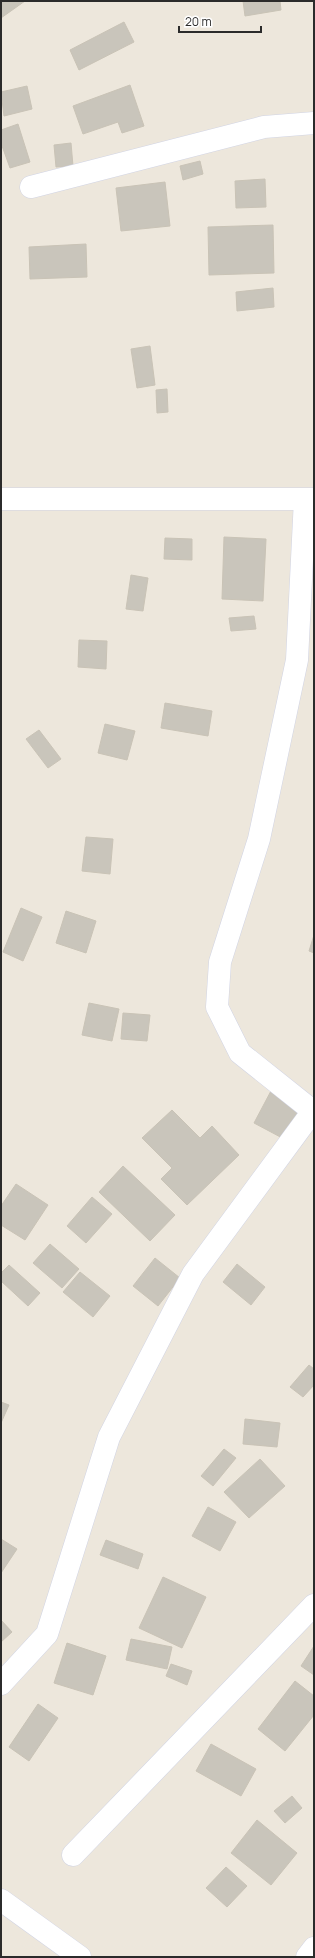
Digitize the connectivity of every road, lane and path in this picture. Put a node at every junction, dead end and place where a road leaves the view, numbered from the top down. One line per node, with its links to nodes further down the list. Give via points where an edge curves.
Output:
1 (314, 123): 2 (street, via 264,127)
2 (31, 187)
3 (1, 499): 4 (street)
4 (309, 499): 5 (street, via 297,660 259,838 220,962 217,1007 240,1053)
5 (314, 1111): 7 (street, via 193,1274 109,1437 47,1634)
6 (314, 1605): 8 (street)
7 (1, 1684)
8 (73, 1855)
9 (1, 1900): 11 (street)
10 (314, 1948): 12 (street)
11 (80, 1957)
12 (307, 1957)

